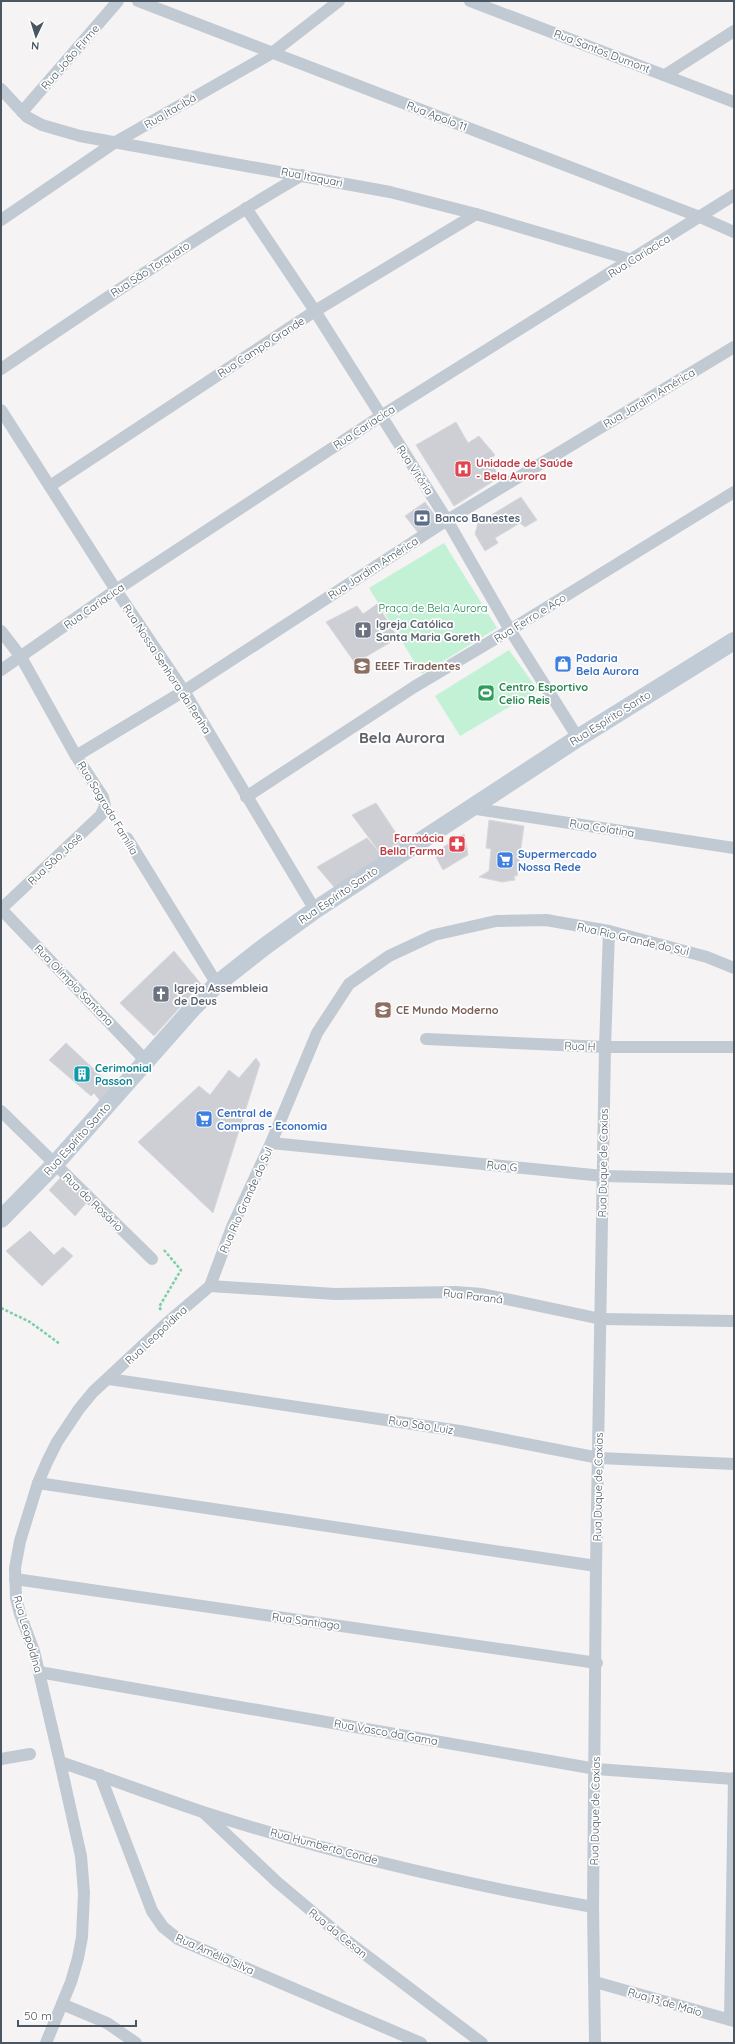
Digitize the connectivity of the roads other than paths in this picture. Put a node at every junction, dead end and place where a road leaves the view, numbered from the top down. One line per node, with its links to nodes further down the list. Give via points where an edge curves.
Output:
1 (118, 1): 10 (street, Rua João Firme)
2 (138, 1): 6 (street, Rua Apolo 11)
3 (339, 1): 6 (street, Rua Itacibá)
4 (470, 1): 7 (street, Rua Santos Dumont)
5 (734, 31): 7 (street)
6 (272, 53): 11 (street, Rua Itacibá); 16 (street, Rua Apolo 11)
7 (665, 75): 9 (street, Rua Santos Dumont)
8 (1, 89): 10 (street, Rua Itaquari)
9 (734, 102)
10 (22, 112): 11 (street, Rua Itaquari, via 42,125)
11 (114, 143): 12 (street, Rua Itaquari); 17 (street, Rua Itacibá)
12 (302, 175): 14 (street, Rua São Torquato); 15 (street, Rua Itaquari, via 390,192)
13 (734, 195): 16 (street, Rua Cariacica)
14 (246, 208): 20 (street, Rua Vitória); 22 (street, Rua São Torquato, via 149,268)
15 (476, 214): 19 (street, Rua Itaquari); 20 (street, Rua Campo Grande)
16 (700, 217): 18 (street, Rua Apolo 11); 19 (street, Rua Cariacica)
17 (1, 220)
18 (734, 232)
19 (632, 260): 24 (street, Rua Cariacica)
20 (315, 311): 24 (street, Rua Vitória); 25 (street, Rua Campo Grande)
21 (734, 347): 27 (street, Rua Jardim América)
22 (1, 369)
23 (1, 410): 25 (street, Rua Nossa Senhora da Penha)
24 (381, 416): 27 (street, Rua Vitória); 28 (street, Rua Cariacica)
25 (50, 486): 28 (street, Rua Nossa Senhora da Penha)
26 (734, 492): 29 (street, Rua Ferro e Aço)
27 (447, 520): 29 (street, Rua Vitória); 34 (street, Rua Jardim América)
28 (116, 590): 32 (street, Rua Cariacica); 34 (street, Rua Nossa Senhora da Penha)
29 (510, 630): 35 (street, Rua Vitória); 37 (street, Rua Ferro e Aço, via 414,687)
30 (1, 632): 32 (street, Rua Sagrada Família)
31 (734, 641): 35 (street, Rua Espírito Santo)
32 (21, 657): 33 (street, Rua Cariacica); 36 (street, Rua Sagrada Família)
33 (1, 670)
34 (184, 691): 36 (street, Rua Jardim América); 37 (street, Rua Nossa Senhora da Penha)
35 (578, 738): 39 (street, Rua Espírito Santo)
36 (76, 756): 38 (street, Rua Sagrada Família, via 104,797)
37 (246, 797): 43 (street, Rua Nossa Senhora da Penha)
38 (105, 806): 42 (street, Rua São José, via 102,815)
39 (470, 808): 41 (street, Rua Colatina); 43 (street, Rua Espírito Santo)
40 (127, 838): 46 (street, Rua Sagrada Família)
41 (734, 848)
42 (1, 909): 50 (street, Rua Olímpio Santana)
43 (315, 910): 46 (street, Rua Espírito Santo)
44 (609, 931): 45 (street, Rua Rio Grande do Sul, via 707,957); 48 (street, Rua Duque de Caxias); 52 (street, Rua Rio Grande do Sul, via 546,920 496,921 434,935 389,956 349,984 317,1033)
45 (734, 968)
46 (217, 984): 50 (street, Rua Espírito Santo)
47 (426, 1039): 48 (street, Rua H)
48 (605, 1047): 49 (street, Rua H); 54 (street, Rua Duque de Caxias)
49 (734, 1047)
50 (147, 1062): 53 (street, Rua Espírito Santo)
51 (1, 1111): 53 (street, Rua do Rosário)
52 (271, 1144): 54 (street, Rua G); 58 (street, Rua Rio Grande do Sul, via 232,1227)
53 (55, 1164): 56 (street, Rua Espírito Santo); 57 (street, Rua do Rosário)
54 (603, 1176): 55 (street, Rua G); 59 (street, Rua Duque de Caxias)
55 (734, 1179)
56 (1, 1218)
57 (152, 1259)
58 (210, 1286): 59 (street, Rua Paraná, via 335,1294 482,1294); 61 (street, Rua Leopoldina)
59 (601, 1319): 60 (street, Rua Paraná); 62 (street, Rua Duque de Caxias)
60 (734, 1321)
61 (109, 1379): 62 (street, Rua São Luiz, via 460,1431); 64 (street, Rua Leopoldina, via 93,1392 68,1425)
62 (599, 1458): 63 (street, Rua São Luiz); 65 (street, Rua Duque de Caxias)
63 (734, 1464)
64 (38, 1483): 65 (street); 66 (street, Rua Leopoldina, via 19,1547)
65 (596, 1566): 67 (street, Rua Duque de Caxias)
66 (15, 1579): 67 (street, Rua Santiago); 68 (street, Rua Leopoldina, via 20,1614 34,1650)
67 (597, 1663): 72 (street, Rua Duque de Caxias)
68 (39, 1672): 71 (street, Rua Leopoldina); 72 (street, Rua Vasco da Gama)
69 (30, 1754): 70 (street)
70 (1, 1759)
71 (60, 1762): 73 (street, Rua Humberto Conde); 78 (street, Rua Leopoldina, via 81,1856 84,1893 84,1922 78,1958)
72 (596, 1769): 74 (street, Rua Vasco da Gama); 76 (street, Rua Duque de Caxias)
73 (100, 1775): 75 (street, Rua Humberto Conde); 82 (street, Rua Amélia Silva, via 145,1895 163,1927 178,1939)
74 (734, 1778): 79 (street)
75 (203, 1812): 76 (street, Rua Humberto Conde, via 327,1848 442,1877 512,1893); 83 (street, Rua da Cesan, via 277,1882 346,1940)
76 (593, 1907): 77 (street, Rua Duque de Caxias)
77 (595, 1982): 79 (street, Rua 13 de Maio); 84 (street, Rua Duque de Caxias)
78 (62, 2004): 80 (street, Rua Leopoldina); 81 (street, via 107,2023)
79 (732, 2021)
80 (46, 2043)
81 (136, 2043)
82 (421, 2043)
83 (482, 2043)
84 (595, 2043)

